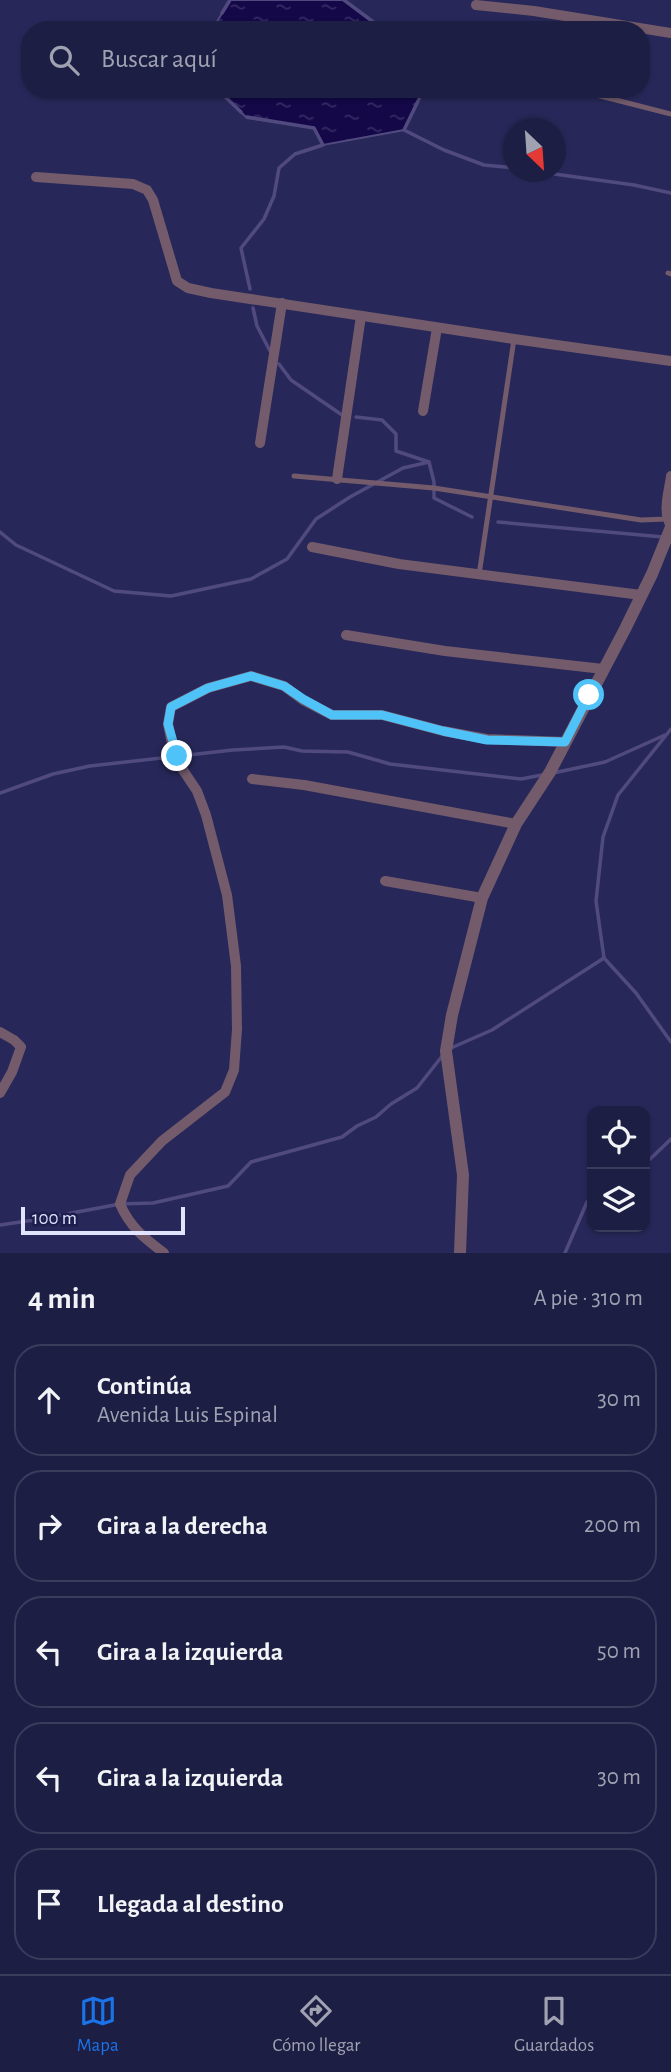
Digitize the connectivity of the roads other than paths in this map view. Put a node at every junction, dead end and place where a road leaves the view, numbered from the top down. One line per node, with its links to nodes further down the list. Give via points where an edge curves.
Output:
1 (476, 5): 2 (street)
2 (600, 21)
3 (650, 29): 4 (street)
4 (671, 33)
5 (608, 98): 6 (lane)
6 (671, 114)
7 (36, 177): 8 (street, via 142,187 153,200 177,281 211,293)
8 (282, 303): 9 (street); 14 (street)
9 (361, 316): 10 (street); 17 (street)
10 (437, 328): 11 (street); 13 (street)
11 (514, 340): 12 (street); 18 (lane)
12 (671, 361)
13 (423, 411)
14 (260, 443)
15 (671, 475): 19 (street)
16 (294, 476): 17 (lane)
17 (337, 479): 18 (lane)
18 (490, 497): 19 (lane); 21 (lane)
19 (669, 524): 22 (street)
20 (312, 547): 21 (street)
21 (479, 575): 22 (street)
22 (641, 595): 24 (street)
23 (346, 635): 24 (street)
24 (603, 669): 25 (street)
25 (565, 742): 27 (street); 32 (street, via 487,740 382,715 332,715 284,686 251,676 208,688 171,707 172,744 206,815 228,895 237,1029 234,1070 225,1092 162,1141 130,1175 120,1204 126,1219)
26 (252, 779): 27 (street)
27 (516, 824): 29 (street)
28 (385, 881): 29 (street)
29 (482, 898): 33 (street, via 446,1051 463,1175)
30 (0, 1032): 31 (street, via 21,1047)
31 (0, 1093)
32 (164, 1253)
33 (460, 1253)

